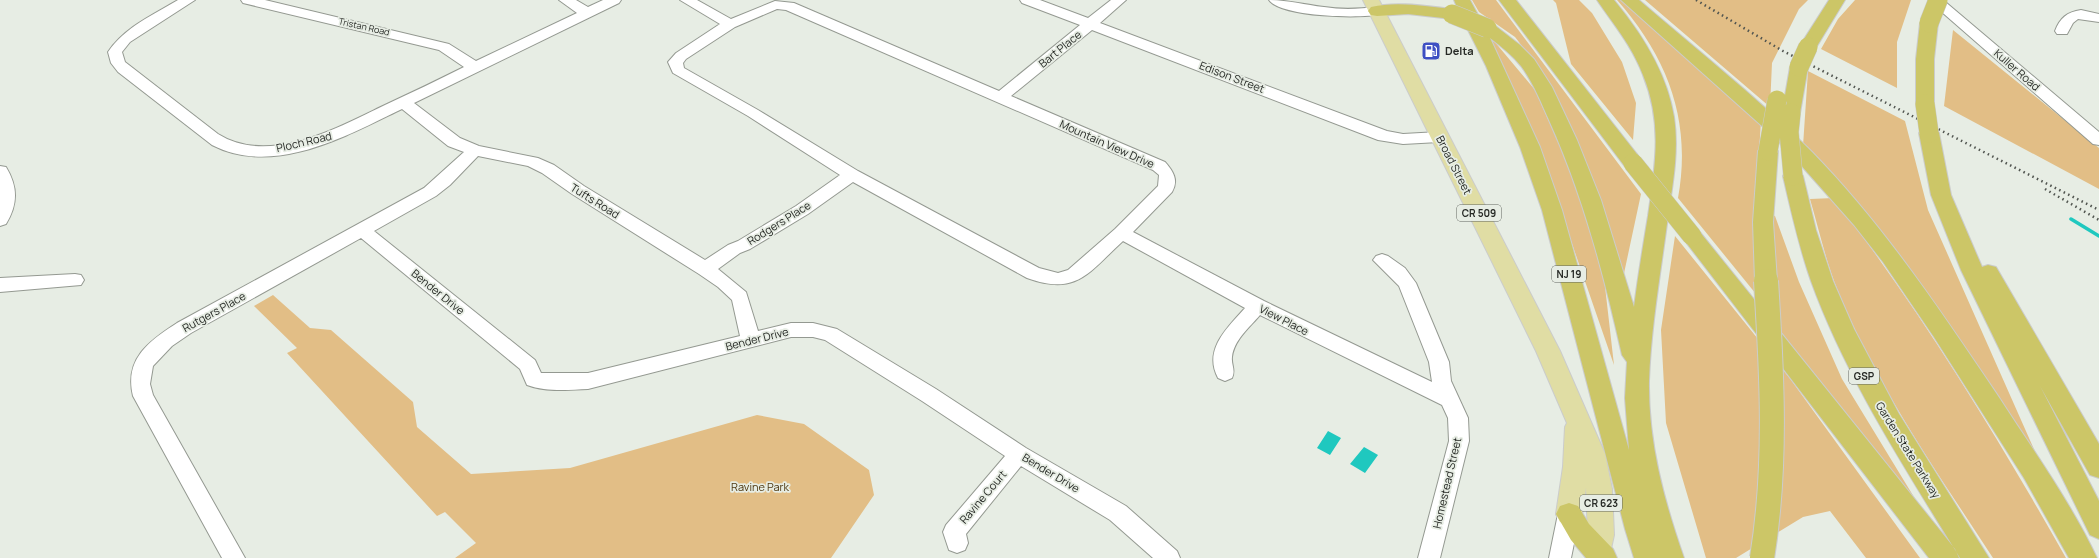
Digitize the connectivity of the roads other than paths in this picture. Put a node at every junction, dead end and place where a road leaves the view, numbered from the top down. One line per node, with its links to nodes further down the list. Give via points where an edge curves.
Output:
1 (188, 0): 23 (street, Ploch Road, via 125,39 115,52 115,57 123,69 216,140 240,149 282,149 322,140)
2 (248, 0): 21 (street, Tristan Road, via 434,44 444,47)
3 (566, 0): 16 (street)
4 (614, 0): 16 (street, Ploch Road)
5 (687, 0): 18 (street)
6 (1027, 0): 19 (street, Edison Street)
7 (1119, 0): 19 (street, Bart Place)
8 (1276, 0): 14 (street, via 1332,13 1358,13)
9 (1507, 0): 57 (highway, bridge)
10 (1605, 0): 40 (highway, via 1628,29 1649,66 1662,104 1667,137)
11 (1629, 0): 59 (highway, via 1779,131 1862,220 1891,257 2033,470)
12 (1837, 0): 24 (highway, Garden State Parkway / GSP, bridge, via 1824,17 1808,47)
13 (1936, 0): 26 (street, Kuller Road); 30 (highway, bridge, via 1929,23 1925,59 1925,104)
14 (1374, 5): 15 (highway, via 1408,9); 25 (main road, Broad Street / CR 509)
15 (1457, 7): 40 (highway, bridge, via 1512,46 1528,64 1545,92 1573,151 1593,206); 54 (highway, NJ 19, via 1495,66 1530,147 1552,210)
16 (587, 13): 21 (street, Ploch Road)
17 (2099, 18): 20 (street, via 2082,15 2070,17 2064,23)
18 (730, 24): 22 (street, Mountain View Drive, via 775,5 789,6); 29 (street, Mountain View Drive, via 680,56 675,62 678,70)
19 (1090, 25): 22 (street, Bart Place); 25 (street, Edison Street, via 1384,136 1403,139)
20 (2062, 31)
21 (474, 67): 23 (street, Ploch Road)
22 (1001, 97): 33 (street, Mountain View Drive, via 1159,166 1167,174 1166,188)
23 (404, 103): 27 (street, Tufts Road, via 445,136)
24 (1784, 106): 56 (highway, bridge, via 1771,126 1763,222 1773,397 1771,486); 58 (highway, Garden State Parkway / GSP, bridge, via 1793,176 1812,254 1847,342 1897,434)
25 (1439, 137): 43 (main road, Broad Street / CR 509, via 1548,351)
26 (2099, 140)
27 (475, 150): 32 (street, Rutgers Place, via 430,192); 35 (street, Tufts Road, via 532,162 548,169)
28 (0, 171): 31 (street, via 9,190 8,202)
29 (852, 175): 33 (street, Mountain View Drive, via 1033,273 1047,278 1058,279 1074,275); 35 (street, Rodgers Place, via 802,210 734,249)
30 (1941, 195): 45 (highway); 47 (highway, via 1972,270)
31 (0, 220)
32 (362, 230): 39 (street, Bender Drive, via 522,360 528,366 534,380 588,381); 50 (street, Rutgers Place, via 184,328 152,352 139,374 139,386 143,396)
33 (1121, 233): 38 (street, View Place)
34 (1382, 260): 42 (street, Homestead Street, via 1407,283 1439,362 1441,381)
35 (705, 269): 39 (street, Tufts Road, via 740,297)
36 (75, 280): 37 (street)
37 (0, 285)
38 (1257, 306): 41 (street, via 1227,340 1222,358); 42 (street, View Place)
39 (751, 340): 44 (street, Bender Drive, via 791,330 813,330 830,334)
40 (1638, 372): 55 (highway, via 1638,413 1643,460)
41 (1225, 373)
42 (1450, 400): 52 (street, Homestead Street, via 1458,418 1459,441)
43 (1576, 417): 46 (main road, Broad Street / CR 509, via 1576,467); 49 (main road, Broad Street / CR 623, via 1592,454 1599,489 1602,535)
44 (1019, 454): 48 (street, Ravine Court, via 954,532); 51 (street, Bender Drive, via 1118,513)
45 (2099, 467)
46 (1569, 514): 49 (highway); 53 (street, CR 623)
47 (2099, 527)
48 (956, 543)
49 (1598, 556)
50 (234, 558)
51 (1169, 558)
52 (1429, 558)
53 (1560, 558)
54 (1648, 558)
55 (1670, 558)
56 (1762, 558)
57 (1945, 558)
58 (1975, 558)
59 (2083, 558)

